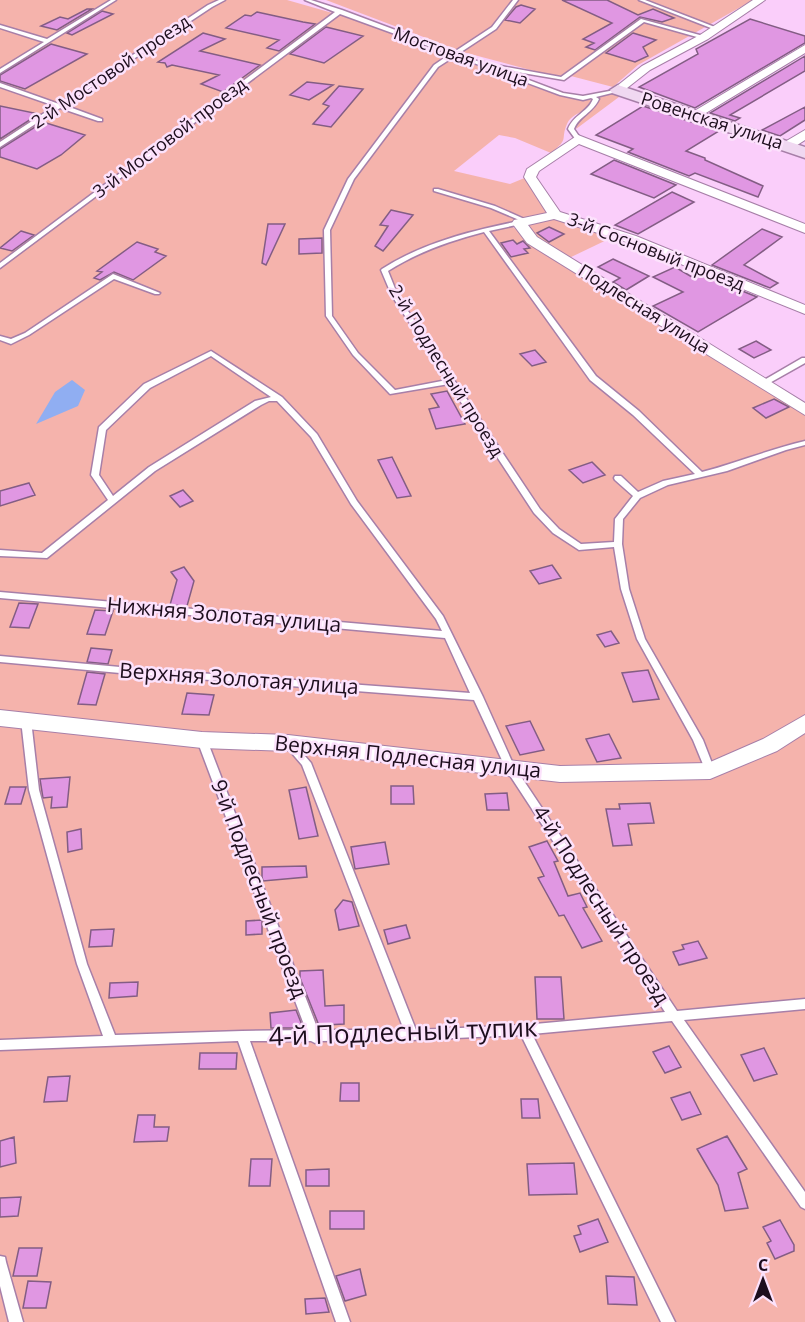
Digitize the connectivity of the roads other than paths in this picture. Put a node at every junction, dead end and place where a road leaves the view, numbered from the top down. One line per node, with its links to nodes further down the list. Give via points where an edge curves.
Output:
1 (114, 0): 11 (lane)
2 (223, 0): 19 (lane, 2-й Мостовой проезд)
3 (307, 0): 7 (lane, Мостовая улица)
4 (516, 0): 13 (lane, via 494,28)
5 (641, 0): 9 (lane)
6 (760, 0): 9 (street)
7 (340, 11): 13 (lane, Мостовая улица); 32 (lane, 3-й Мостовой проезд)
8 (0, 26): 11 (lane)
9 (718, 28): 10 (street)
10 (704, 37): 14 (lane, via 643,20 562,79); 17 (street, via 646,68)
11 (47, 41): 15 (lane)
12 (805, 48): 20 (street)
13 (452, 53): 14 (lane, Мостовая улица); 37 (lane, via 436,66 351,179 327,230 327,290 333,326 393,392)
14 (480, 64): 18 (lane, Мостовая улица, via 562,94)
15 (0, 71)
16 (0, 85): 19 (lane)
17 (618, 90): 18 (lane, Мостовая улица); 20 (street, Ровенская улица)
18 (592, 96): 23 (lane, via 596,99 592,107 571,125)
19 (61, 105): 21 (lane); 24 (lane, 2-й Мостовой проезд)
20 (692, 116): 25 (street, Ровенская улица)
21 (100, 120)
22 (805, 134): 25 (street)
23 (578, 139): 28 (street, 3-й Сосновый проезд, via 533,169 530,177); 30 (street)
24 (0, 145)
25 (787, 146): 26 (street, Ровенская улица)
26 (805, 153)
27 (436, 190): 29 (lane, via 493,207)
28 (555, 214): 29 (street); 34 (street, 3-й Сосновый проезд, via 631,239)
29 (522, 222): 31 (lane, 2-й Подлесный проезд); 38 (street, Подлесная улица, via 532,240)
30 (805, 229)
31 (485, 230): 37 (lane, 2-й Подлесный проезд, via 430,245 384,270 395,296); 42 (lane, via 593,378)
32 (0, 266)
33 (157, 293): 35 (lane, via 113,276 27,334 11,342)
34 (805, 310)
35 (0, 338)
36 (805, 360): 38 (lane)
37 (452, 381): 46 (lane, 2-й Подлесный проезд, via 537,511 556,531 579,548)
38 (763, 383): 40 (street, Подлесная улица)
39 (279, 399): 45 (lane, via 258,403); 45 (lane, 4-й Подлесный проезд, via 211,353 147,386 102,429 95,475); 49 (lane, 4-й Подлесный проезд, via 314,436 354,502 440,618)
40 (805, 410)
41 (805, 443): 42 (lane)
42 (700, 474): 44 (lane)
43 (618, 478): 44 (lane)
44 (637, 496): 46 (lane, via 619,519)
45 (112, 500): 47 (lane, via 44,556)
46 (618, 544): 58 (lane, via 641,639 698,740)
47 (0, 553)
48 (0, 595): 49 (lane, Нижняя Золотая улица)
49 (448, 635): 51 (lane, 4-й Подлесный проезд)
50 (0, 659): 51 (lane, Верхняя Золотая улица)
51 (478, 697): 57 (lane, 4-й Подлесный проезд)
52 (0, 718): 53 (street, Верхняя Подлесная улица)
53 (26, 720): 55 (street, Верхняя Подлесная улица); 65 (lane, via 34,790 82,964)
54 (805, 723): 58 (street, Верхняя Подлесная улица, via 770,745)
55 (202, 740): 56 (street, Верхняя Подлесная улица); 64 (lane, 9-й Подлесный проезд)
56 (288, 742): 57 (street, Верхняя Подлесная улица); 62 (lane, via 306,763)
57 (510, 768): 58 (street, Верхняя Подлесная улица, via 560,774); 60 (lane, 4-й Подлесный проезд)
58 (710, 771)
59 (805, 1004): 60 (lane, 4-й Подлесный тупик)
60 (675, 1017): 61 (lane, 4-й Подлесный тупик); 67 (lane, 4-й Подлесный проезд)
61 (524, 1030): 62 (lane, 4-й Подлесный тупик); 71 (lane)
62 (412, 1035): 64 (lane, 4-й Подлесный тупик)
63 (242, 1036): 64 (lane, 4-й Подлесный тупик); 65 (lane, 4-й Подлесный тупик); 70 (lane)
64 (315, 1038)
65 (111, 1041): 66 (lane, 4-й Подлесный тупик)
66 (0, 1045)
67 (805, 1203)
68 (0, 1262): 69 (lane)
69 (16, 1322)
70 (343, 1322)
71 (668, 1322)

